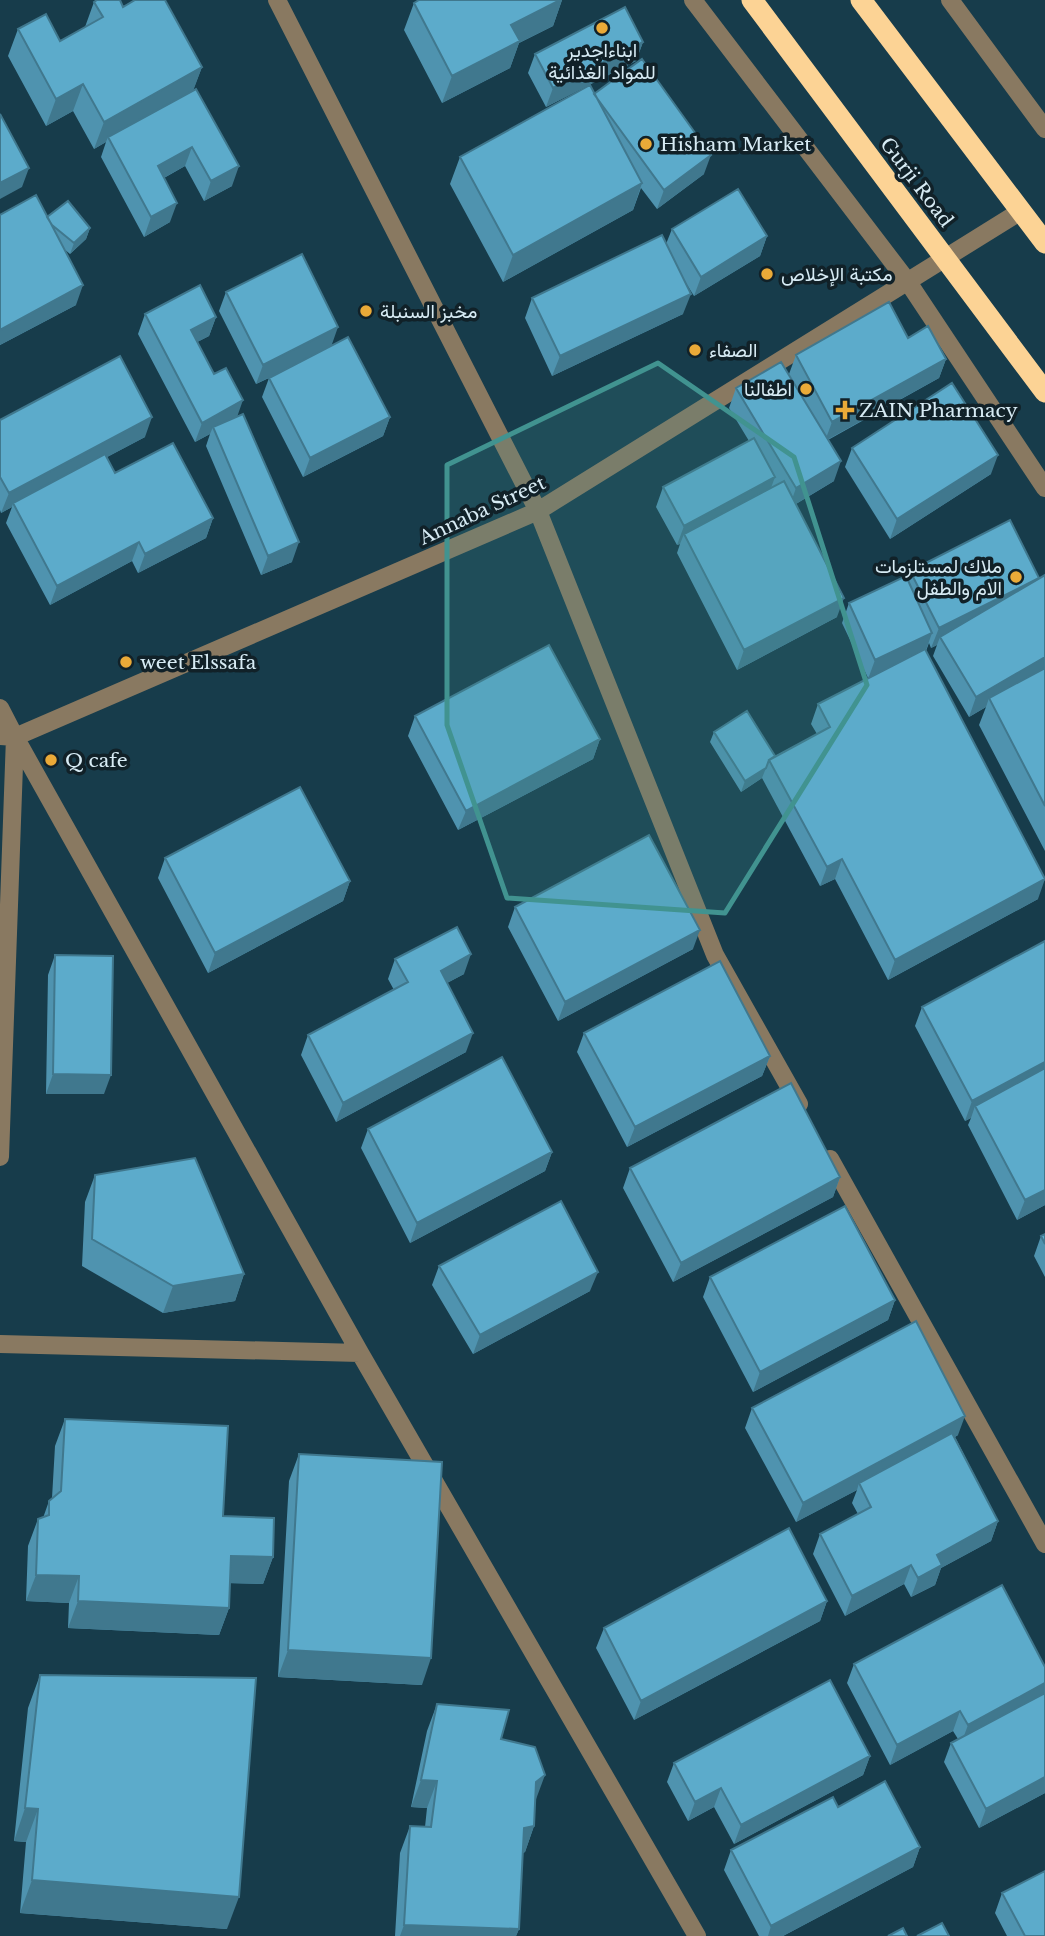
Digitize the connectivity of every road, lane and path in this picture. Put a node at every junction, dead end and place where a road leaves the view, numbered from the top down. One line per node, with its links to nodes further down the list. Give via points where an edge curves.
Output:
1 (277, 0): 13 (street)
2 (693, 0): 10 (street)
3 (752, 0): 9 (highway, Gurji Road)
4 (861, 0): 7 (highway)
5 (950, 0): 6 (street)
6 (1045, 129)
7 (1021, 211): 8 (highway); 9 (street, Annaba Street)
8 (1045, 243)
9 (945, 256): 10 (street, Annaba Street); 11 (highway, Gurji Road)
10 (908, 282): 12 (street); 13 (street, Annaba Street)
11 (1045, 392)
12 (1045, 488)
13 (538, 511): 15 (street, Annaba Street); 16 (street, via 715,955)
14 (0, 708): 15 (street)
15 (8, 736): 18 (street); 20 (street)
16 (809, 1123)
17 (823, 1147): 21 (street)
18 (0, 1157)
19 (0, 1344): 20 (street)
20 (359, 1353): 22 (street)
21 (1045, 1544)
22 (697, 1936)

